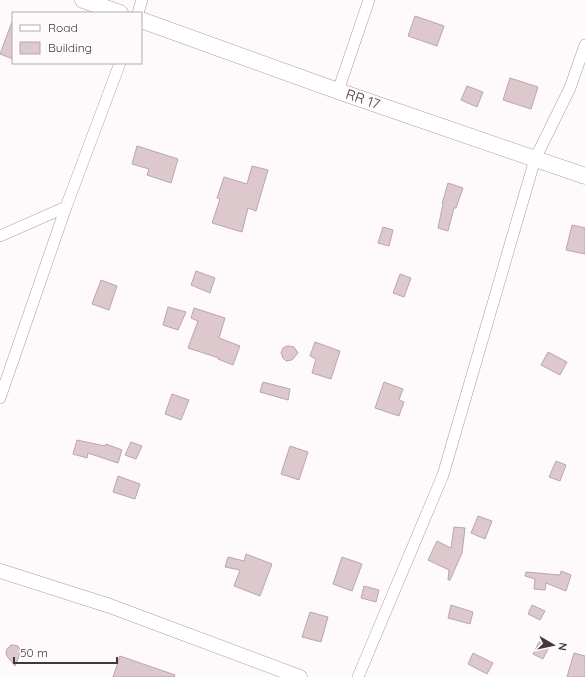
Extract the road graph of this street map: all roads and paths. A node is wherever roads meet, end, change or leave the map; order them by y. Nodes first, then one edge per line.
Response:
1 (84, 0) edge
2 (142, 0) edge
3 (369, 0) edge
4 (117, 12) edge
5 (138, 12) edge
6 (142, 20) edge
7 (585, 45) edge
8 (120, 64) edge
9 (338, 91) junction
10 (535, 159) junction
11 (585, 176) edge
12 (66, 207) junction
13 (0, 236) edge
14 (0, 398) edge
15 (0, 571) edge
16 (300, 677) edge
17 (358, 677) edge

1 - 4 main road
2 - 5 street
3 - 9 street
6 - 9 main road, RR 17 / RR 17
7 - 10 street
8 - 12 street
9 - 10 main road, RR 17 / RR 17
10 - 11 main road, RR 17 / RR 17
10 - 17 street
12 - 13 street
12 - 14 street
15 - 16 street

